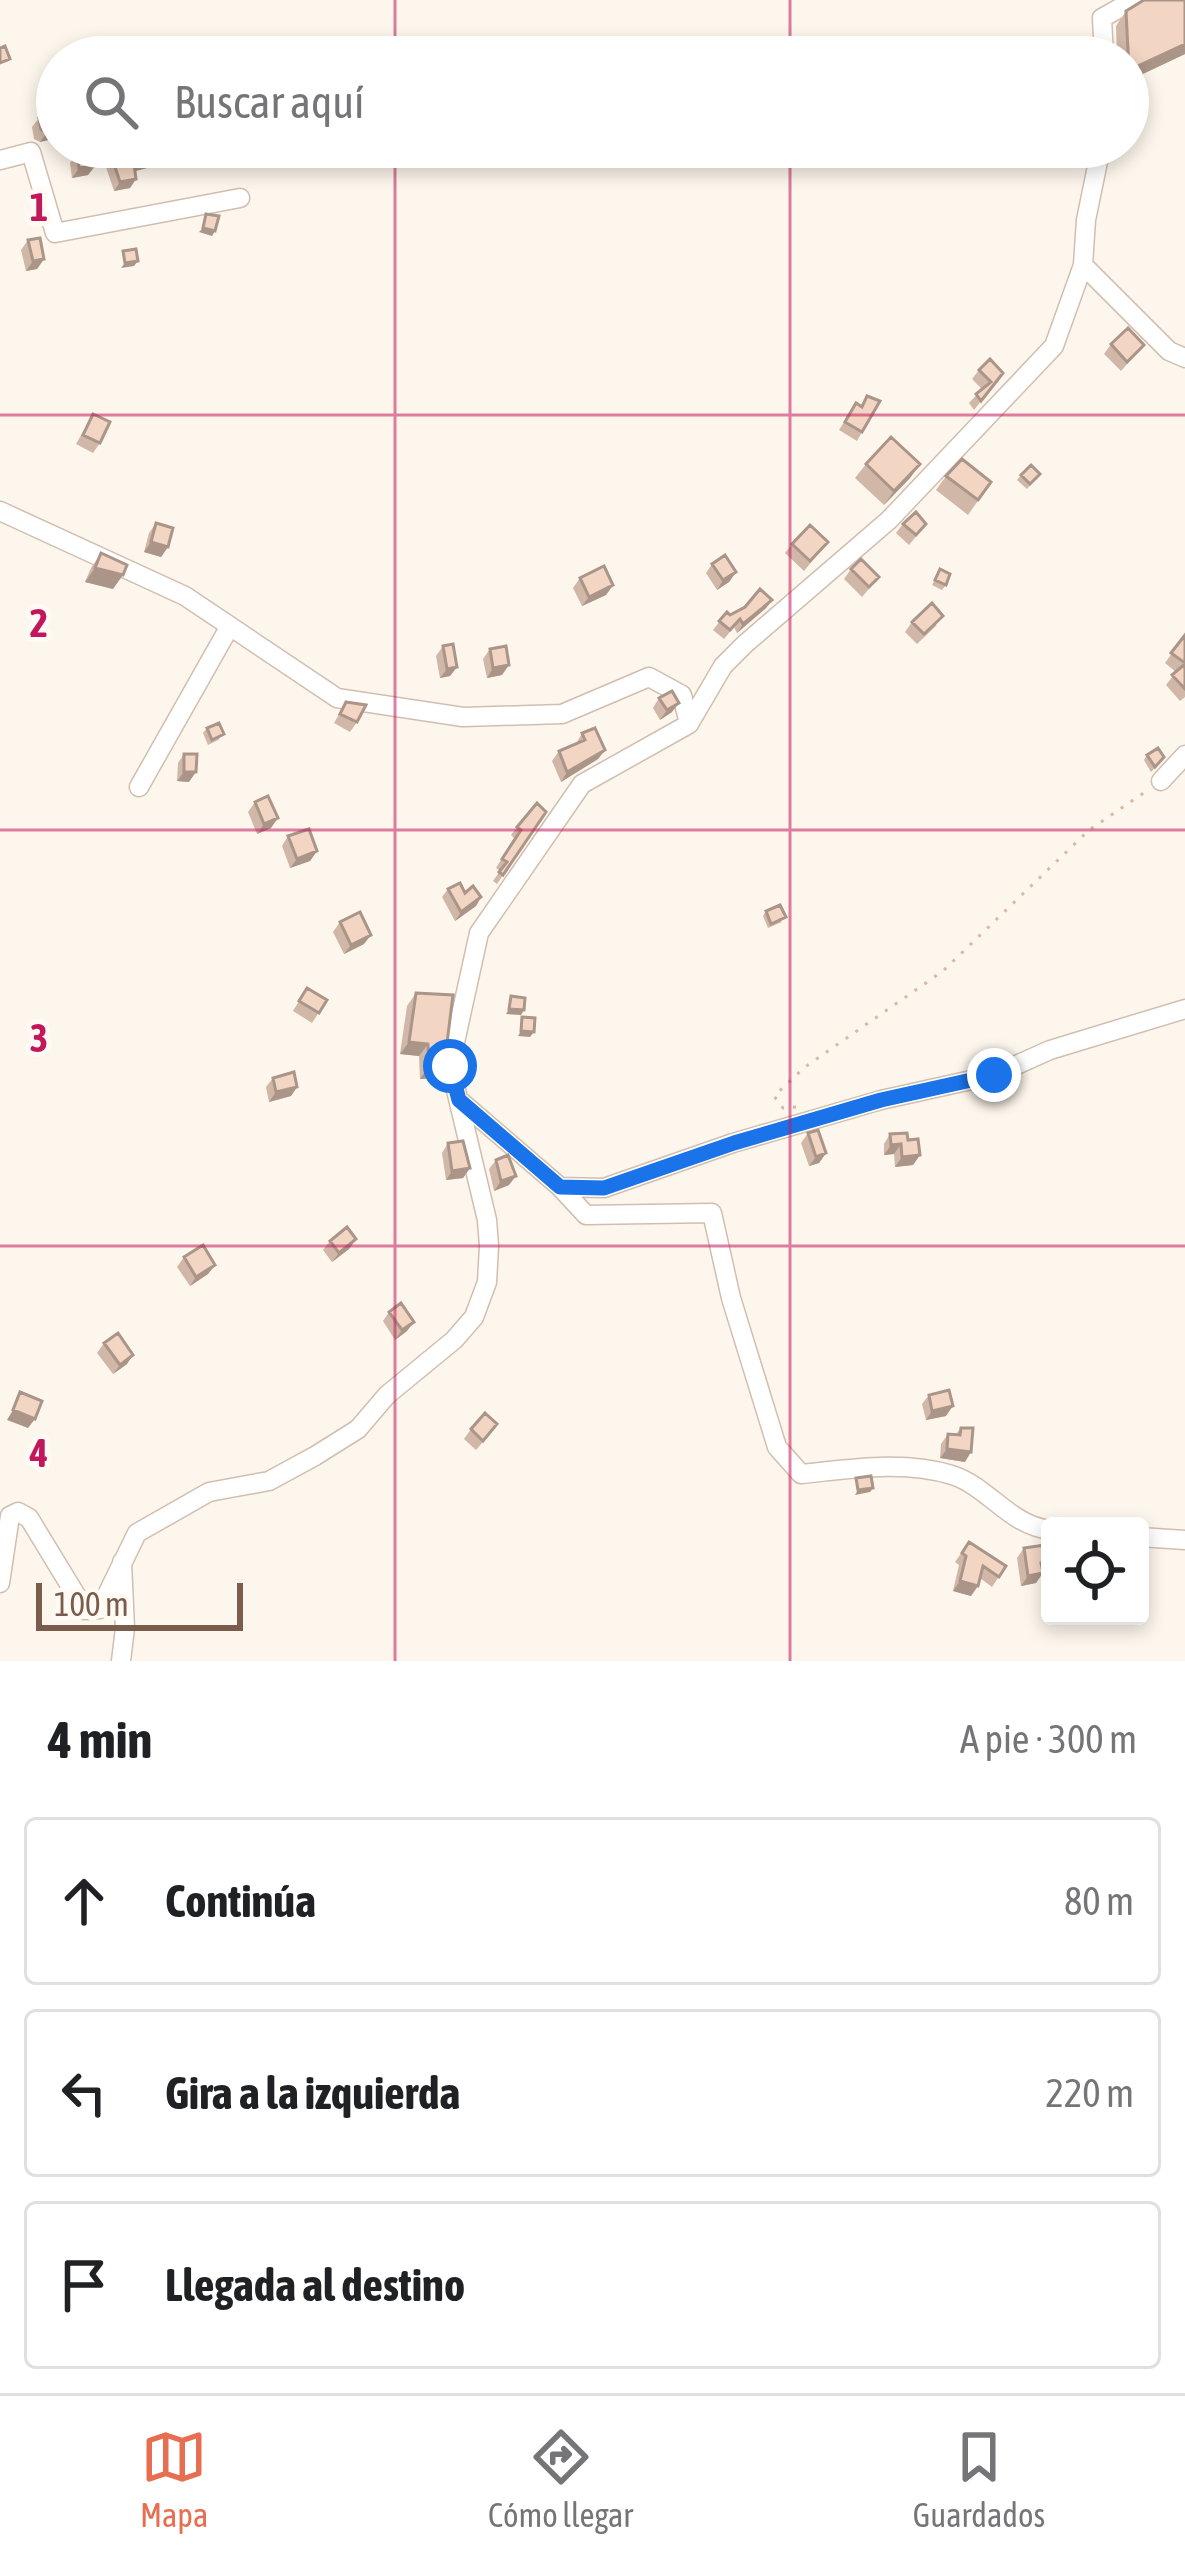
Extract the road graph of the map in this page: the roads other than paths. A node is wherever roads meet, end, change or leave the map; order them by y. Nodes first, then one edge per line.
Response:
1 (1134, 0) edge
2 (1103, 36) edge
3 (0, 160) edge
4 (1097, 168) edge
5 (240, 198) dead end
6 (1083, 265) junction
7 (1185, 358) edge
8 (0, 511) edge
9 (230, 626) junction
10 (688, 724) junction
11 (1185, 755) edge
12 (1162, 781) road end
13 (140, 787) dead end
14 (1185, 1009) edge
15 (459, 1100) junction
16 (560, 1187) junction
17 (1041, 1527) edge
18 (1149, 1538) edge
19 (1185, 1540) edge
20 (122, 1558) junction
21 (0, 1583) edge
22 (121, 1661) edge

1 - 2 street
3 - 5 street
4 - 6 street
6 - 7 street
6 - 10 street
8 - 9 street
9 - 10 street
9 - 13 street
10 - 15 street
11 - 12 street
14 - 16 street
15 - 16 street
15 - 20 street
16 - 17 street
18 - 19 street
20 - 21 street
20 - 22 street

